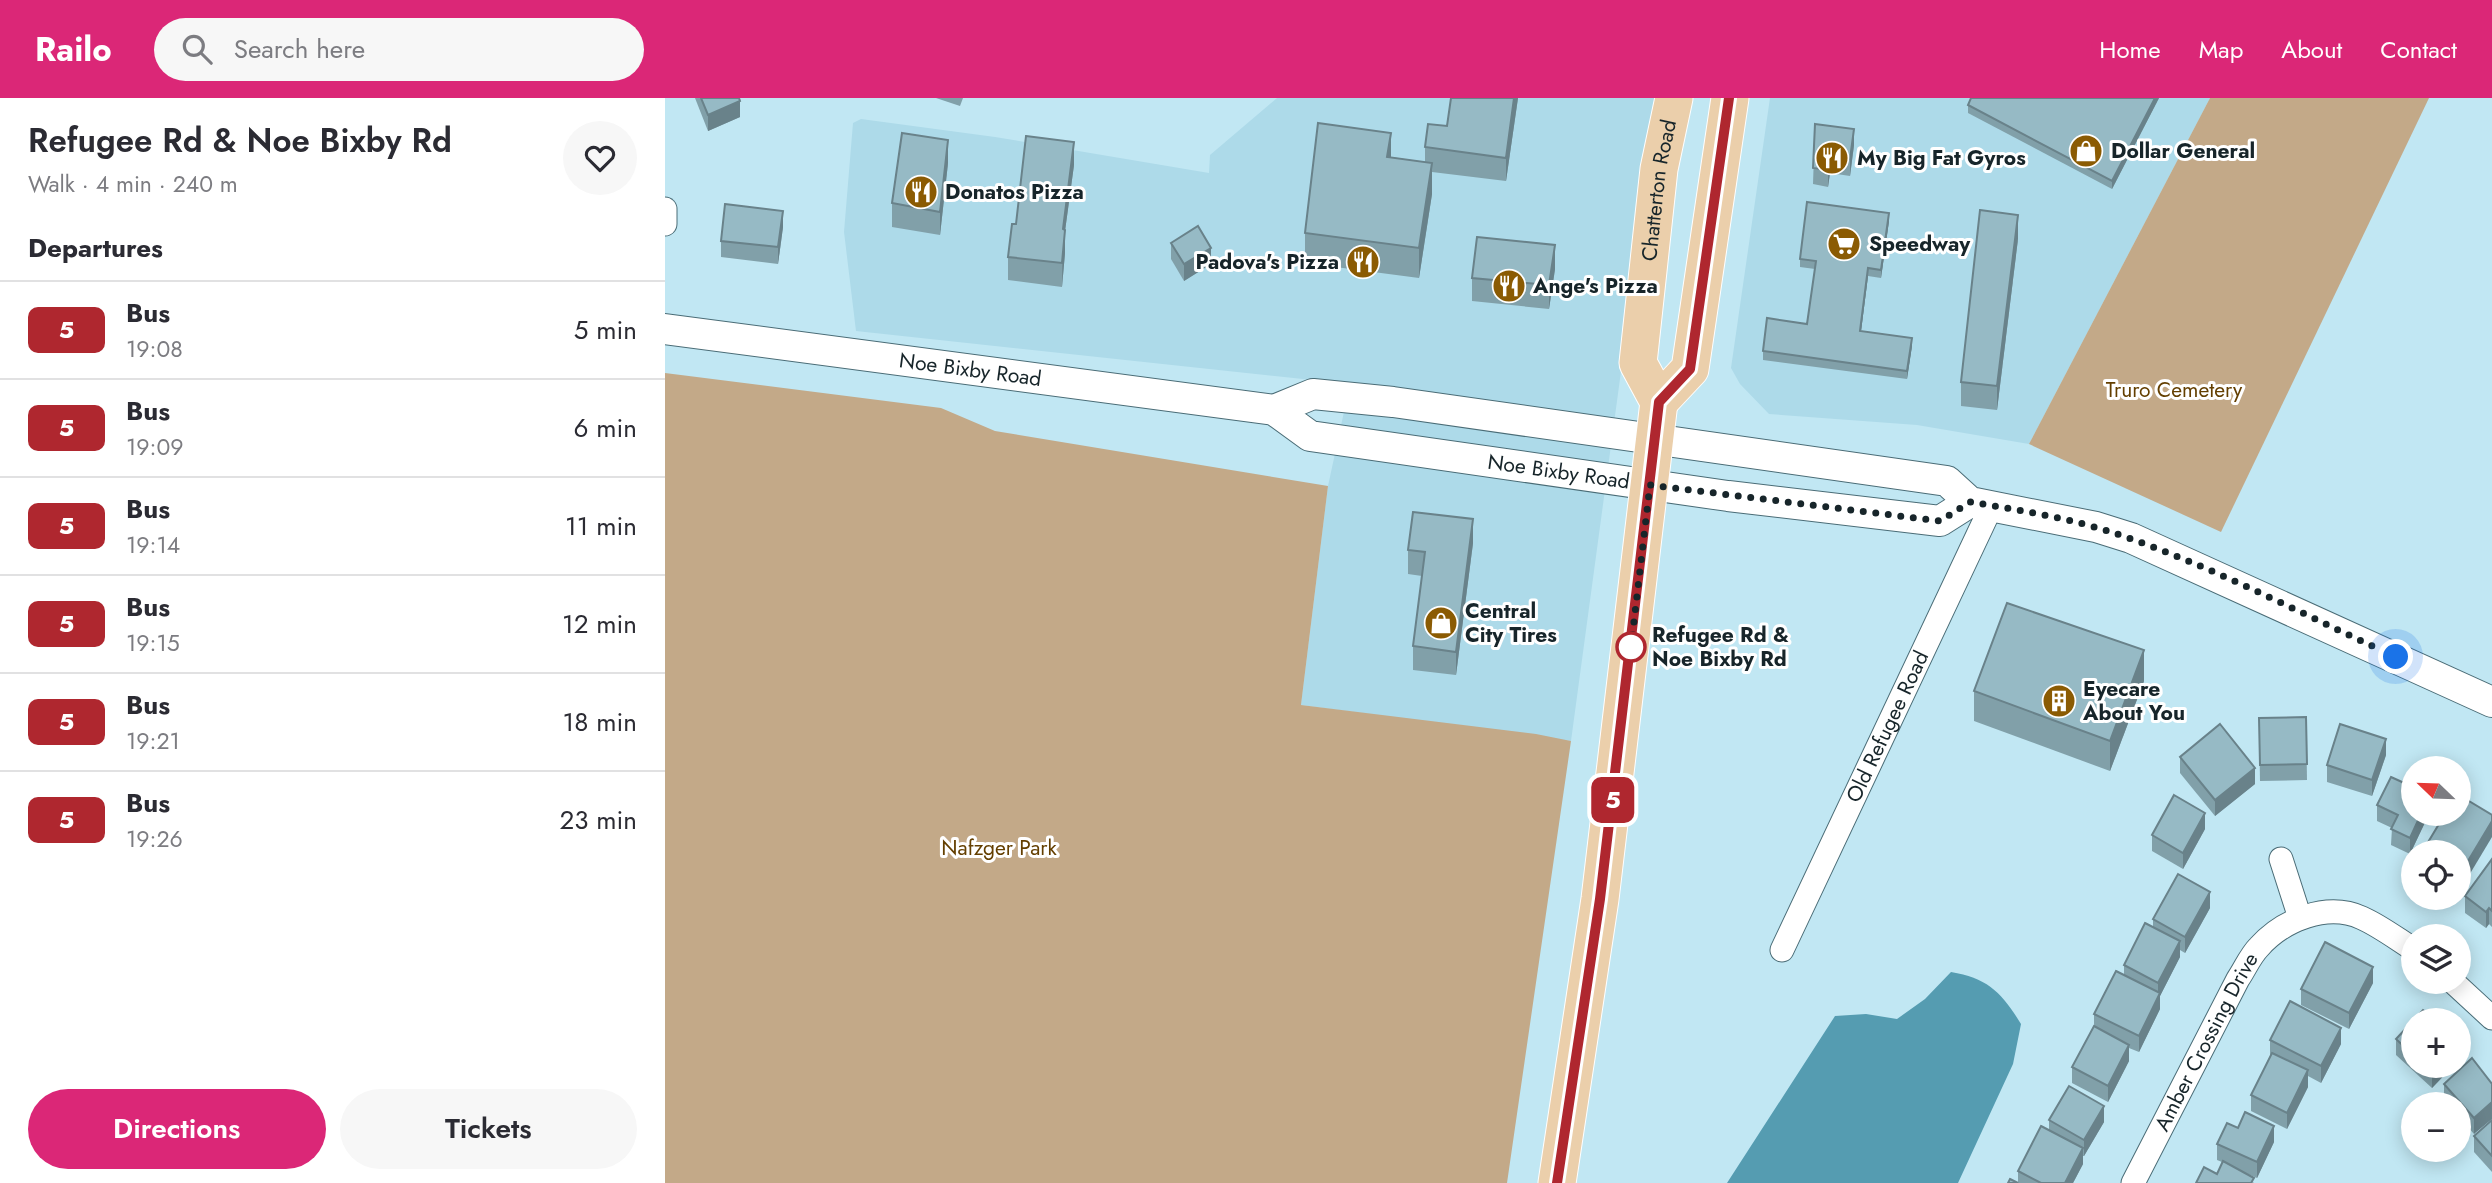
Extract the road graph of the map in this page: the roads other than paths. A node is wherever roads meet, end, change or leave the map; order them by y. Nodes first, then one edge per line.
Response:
1 (1674, 98) edge
2 (1730, 98) edge
3 (665, 209) edge
4 (665, 224) edge
5 (665, 329) edge
6 (1659, 402) junction
7 (1274, 410) junction
8 (1655, 441) junction
9 (1650, 485) junction
10 (1981, 503) junction
11 (2492, 702) edge
12 (2281, 859) dead end
13 (2300, 918) junction
14 (2401, 942) edge
15 (1782, 950) dead end
16 (2466, 994) edge
17 (2492, 1018) edge
18 (1557, 1183) edge
19 (2133, 1183) edge

1 - 6 main road, Chatterton Road
2 - 6 main road
3 - 4 street
5 - 7 street, Noe Bixby Road
6 - 8 main road
7 - 8 street, Noe Bixby Road
7 - 9 street, Noe Bixby Road
8 - 9 main road
8 - 10 street, Noe Bixby Road
9 - 10 street, Noe Bixby Road
9 - 18 main road
10 - 11 street, Noe Bixby Road
10 - 15 street, Old Refugee Road
12 - 13 street
13 - 14 street
13 - 19 street, Amber Crossing Drive
16 - 17 street

